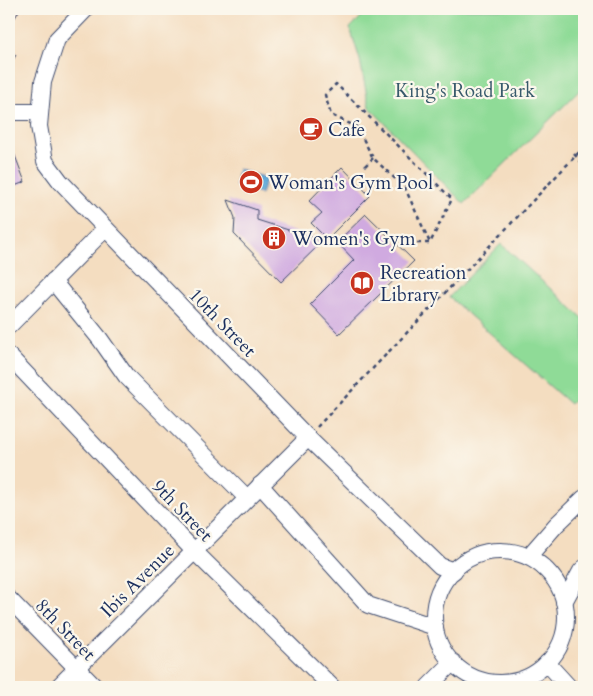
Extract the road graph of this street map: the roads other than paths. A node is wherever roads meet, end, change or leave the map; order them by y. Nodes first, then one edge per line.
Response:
1 (86, 9) edge
2 (9, 112) edge
3 (40, 112) junction
4 (105, 229) junction
5 (53, 282) junction
6 (9, 326) edge
7 (9, 356) edge
8 (308, 438) junction
9 (260, 485) junction
10 (247, 498) junction
11 (584, 498) edge
12 (194, 551) junction
13 (528, 557) junction
14 (584, 568) edge
15 (454, 571) junction
16 (9, 598) edge
17 (564, 602) junction
18 (435, 627) junction
19 (452, 662) junction
20 (547, 663) junction
21 (76, 669) junction
22 (490, 685) edge
23 (58, 687) edge
24 (95, 687) edge
25 (332, 687) edge
26 (428, 687) edge
27 (569, 687) edge

1 - 3 street, 10th Street
2 - 3 street
3 - 4 street, 10th Street
4 - 5 street
4 - 8 street, 10th Street
5 - 6 street
5 - 10 street
7 - 12 street, 9th Street
8 - 9 street, Ibis Avenue
8 - 15 street, 10th Street
9 - 10 street, Ibis Avenue
9 - 18 street
10 - 12 street, Ibis Avenue
11 - 13 street
12 - 21 street, Ibis Avenue
12 - 25 street, 9th Street
13 - 15 street
13 - 17 street
14 - 17 street
15 - 18 street
16 - 21 street, 8th Street
17 - 20 street
18 - 19 street
19 - 22 street
19 - 26 street
20 - 22 street
20 - 27 street
21 - 23 street, Ibis Avenue
21 - 24 street, 8th Street

